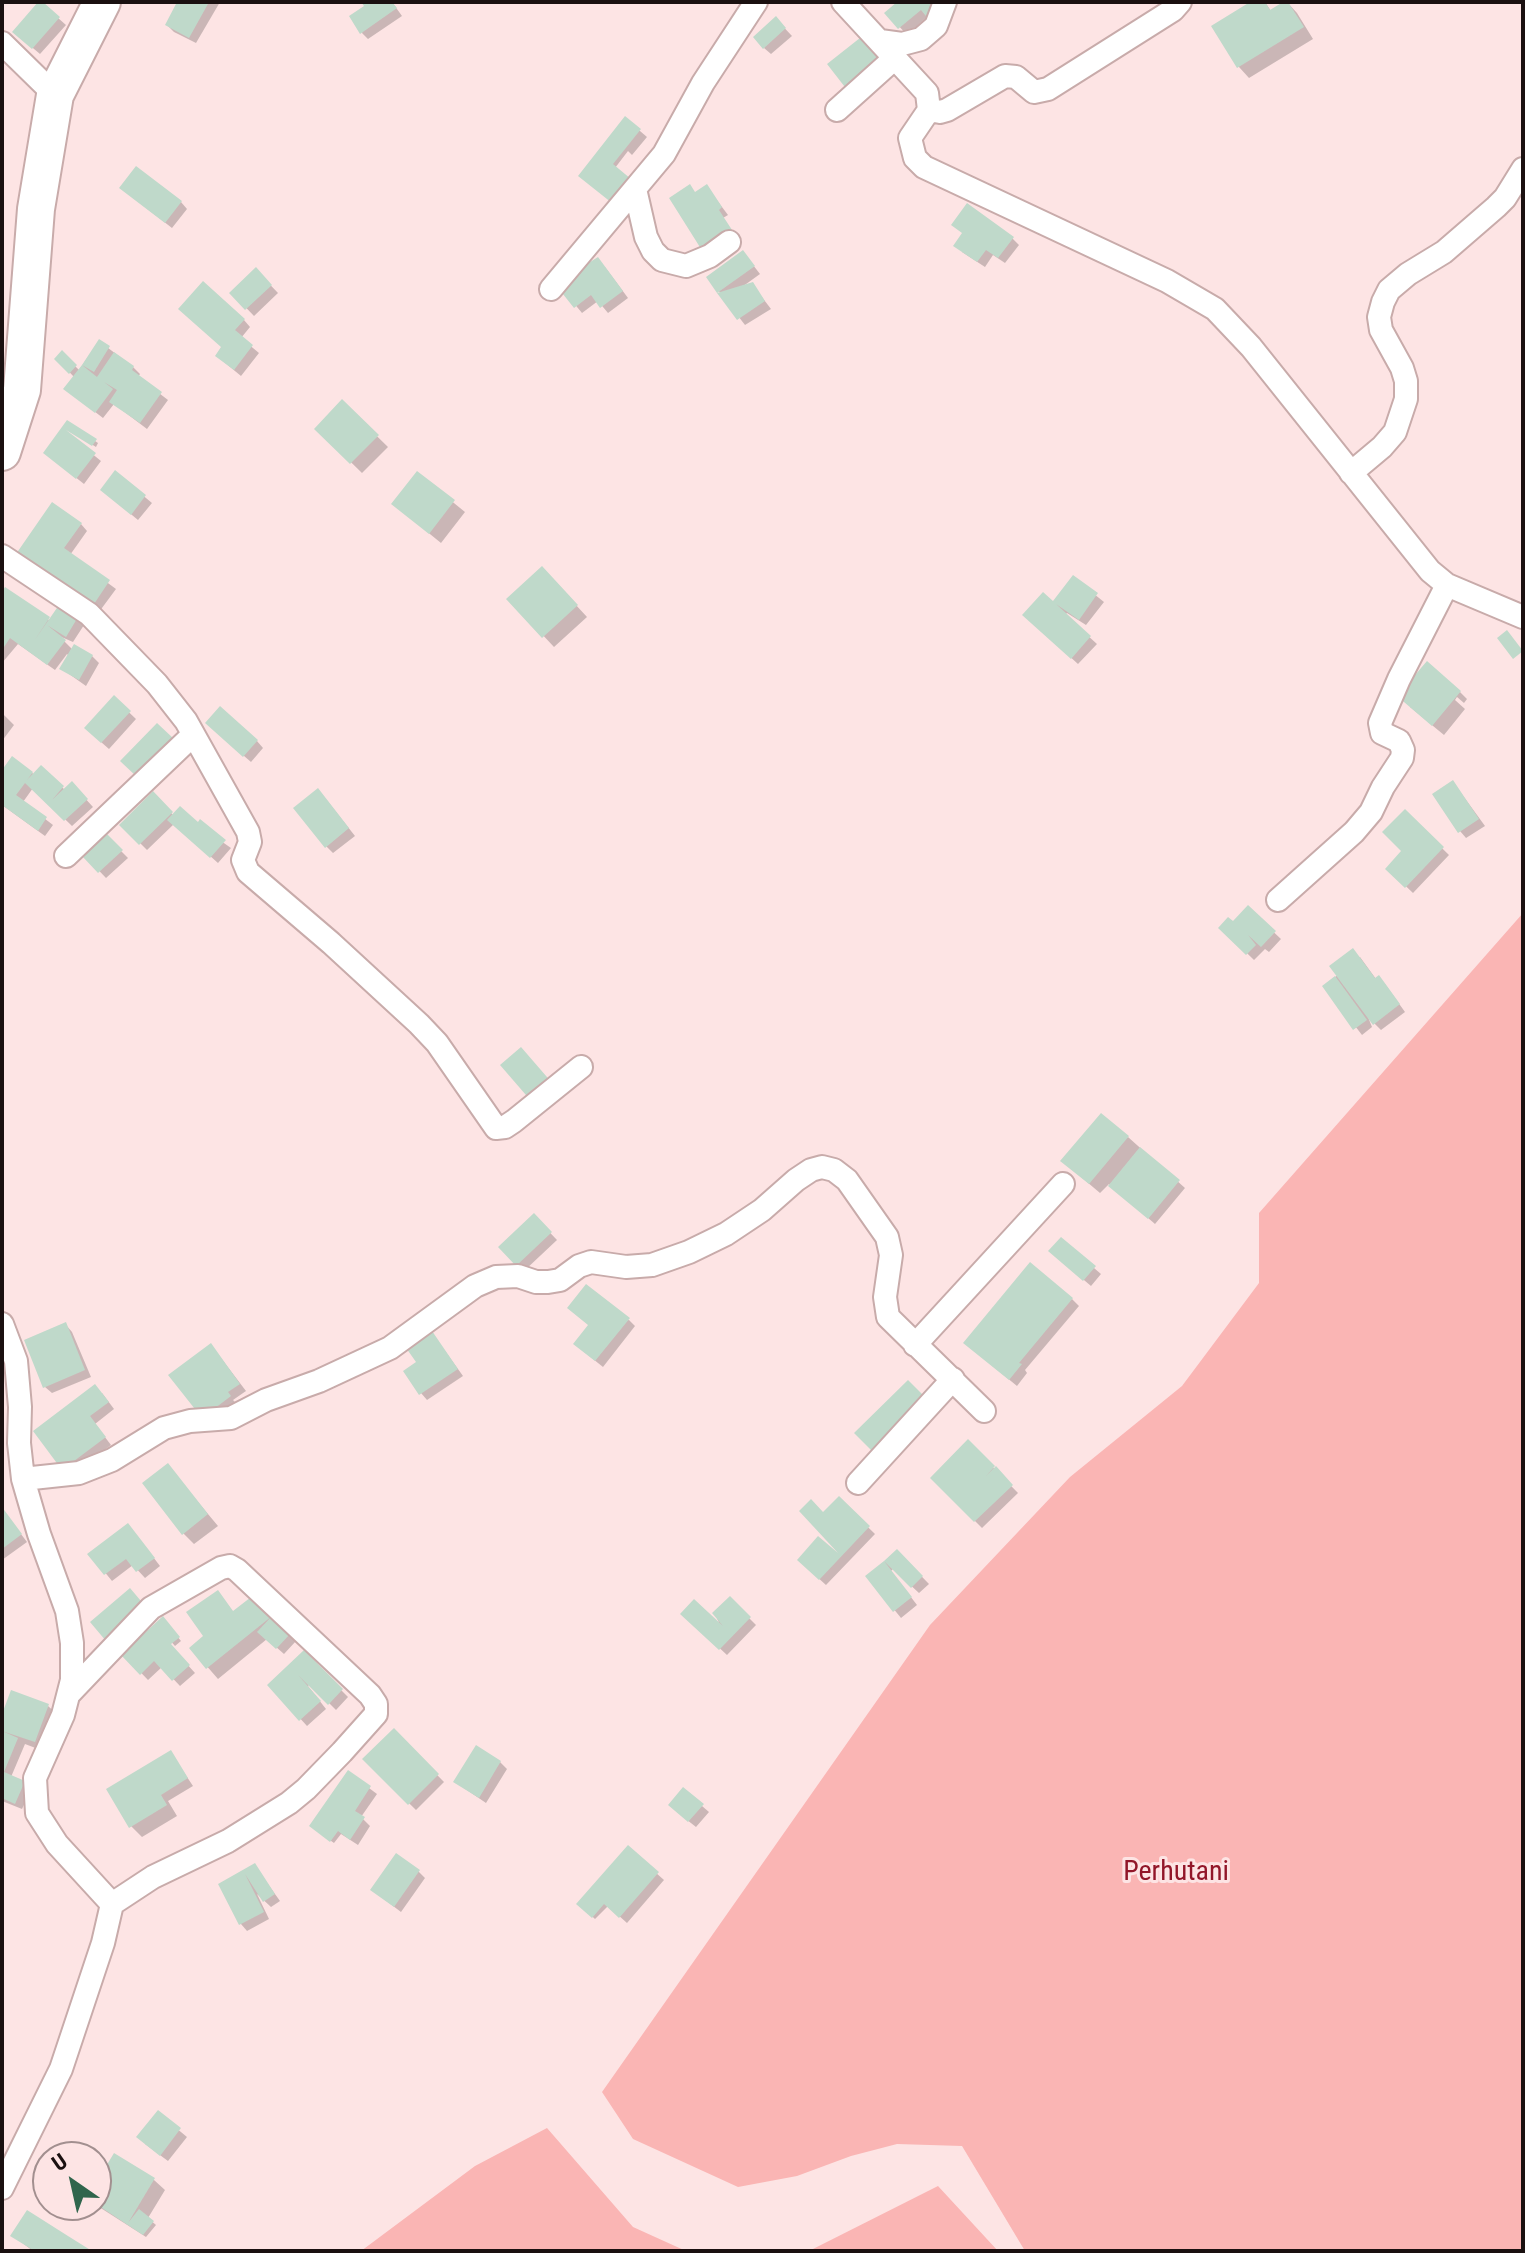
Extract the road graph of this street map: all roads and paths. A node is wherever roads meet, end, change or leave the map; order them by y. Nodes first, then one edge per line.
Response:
1 (102, 2) edge
2 (756, 2) edge
3 (843, 2) edge
4 (945, 2) edge
5 (1180, 2) edge
6 (880, 41) junction
7 (2, 43) edge
8 (896, 57) junction
9 (55, 95) junction
10 (837, 110) dead end
11 (929, 110) junction
12 (1523, 169) edge
13 (635, 189) junction
14 (729, 242) dead end
15 (551, 289) dead end
16 (2, 452) edge
17 (1351, 473) junction
18 (2, 556) edge
19 (1447, 585) junction
20 (1523, 617) edge
21 (193, 735) junction
22 (66, 856) dead end
23 (1278, 900) dead end
24 (581, 1067) dead end
25 (1063, 1184) dead end
26 (2, 1324) edge
27 (915, 1345) junction
28 (953, 1379) junction
29 (984, 1411) dead end
30 (23, 1479) junction
31 (858, 1483) dead end
32 (69, 1694) junction
33 (112, 1904) junction
34 (2, 2188) edge

1 - 9 highway
2 - 13 street
3 - 6 street
4 - 6 street
5 - 11 street
6 - 8 street
7 - 9 street
8 - 10 street
8 - 11 street
9 - 16 highway
11 - 17 street
12 - 17 street
13 - 14 street
13 - 15 street
17 - 19 street
18 - 21 street
19 - 20 street
19 - 23 street
21 - 22 street
21 - 24 street
25 - 27 street
26 - 30 street
27 - 28 street
27 - 30 street
28 - 29 street
28 - 31 street
30 - 32 street
32 - 33 street
32 - 33 street
33 - 34 street

